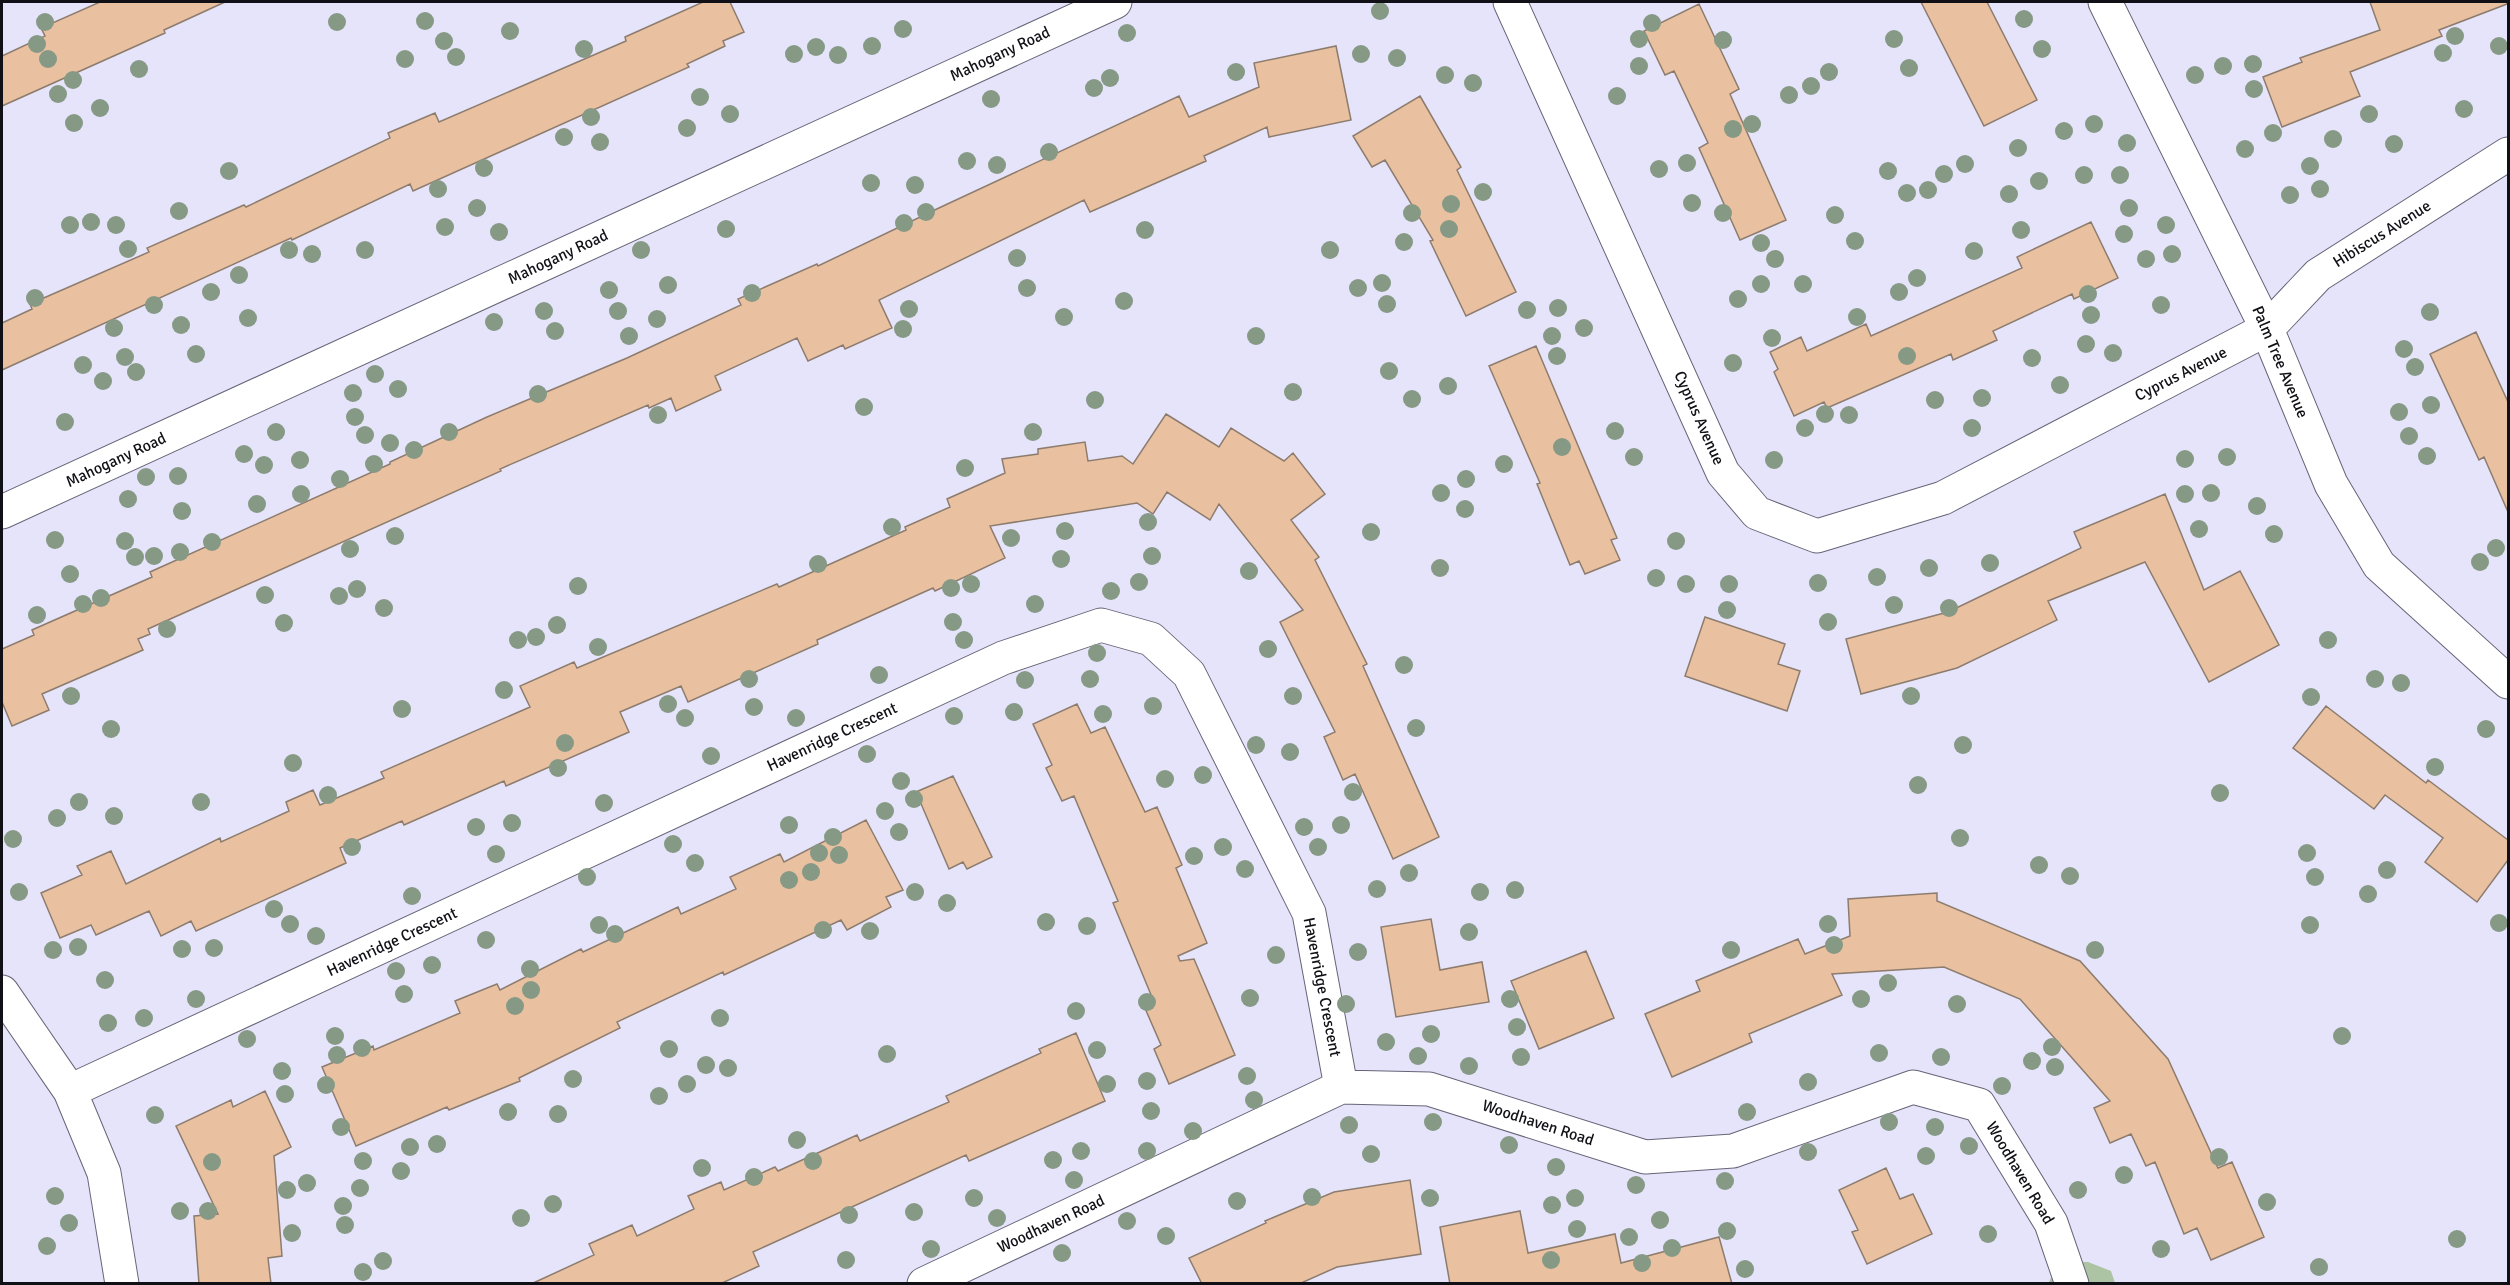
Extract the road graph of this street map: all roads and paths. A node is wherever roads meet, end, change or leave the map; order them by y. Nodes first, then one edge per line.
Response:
1 (1115, 2) edge
2 (1510, 2) edge
3 (2105, 2) edge
4 (2508, 154) edge
5 (2267, 329) junction
6 (2, 512) edge
7 (2508, 682) edge
8 (2, 992) edge
9 (1341, 1087) junction
10 (70, 1091) junction
11 (122, 1284) edge
12 (924, 1284) edge
13 (2072, 1284) edge

1 - 6 street, Mahogany Road
2 - 5 street, Cyprus Avenue
3 - 5 street, Palm Tree Avenue
4 - 5 street, Hibiscus Avenue
5 - 7 street, Palm Tree Avenue
8 - 10 street
9 - 10 street, Havenridge Crescent
9 - 12 street, Woodhaven Road
9 - 13 street, Woodhaven Road
10 - 11 street

